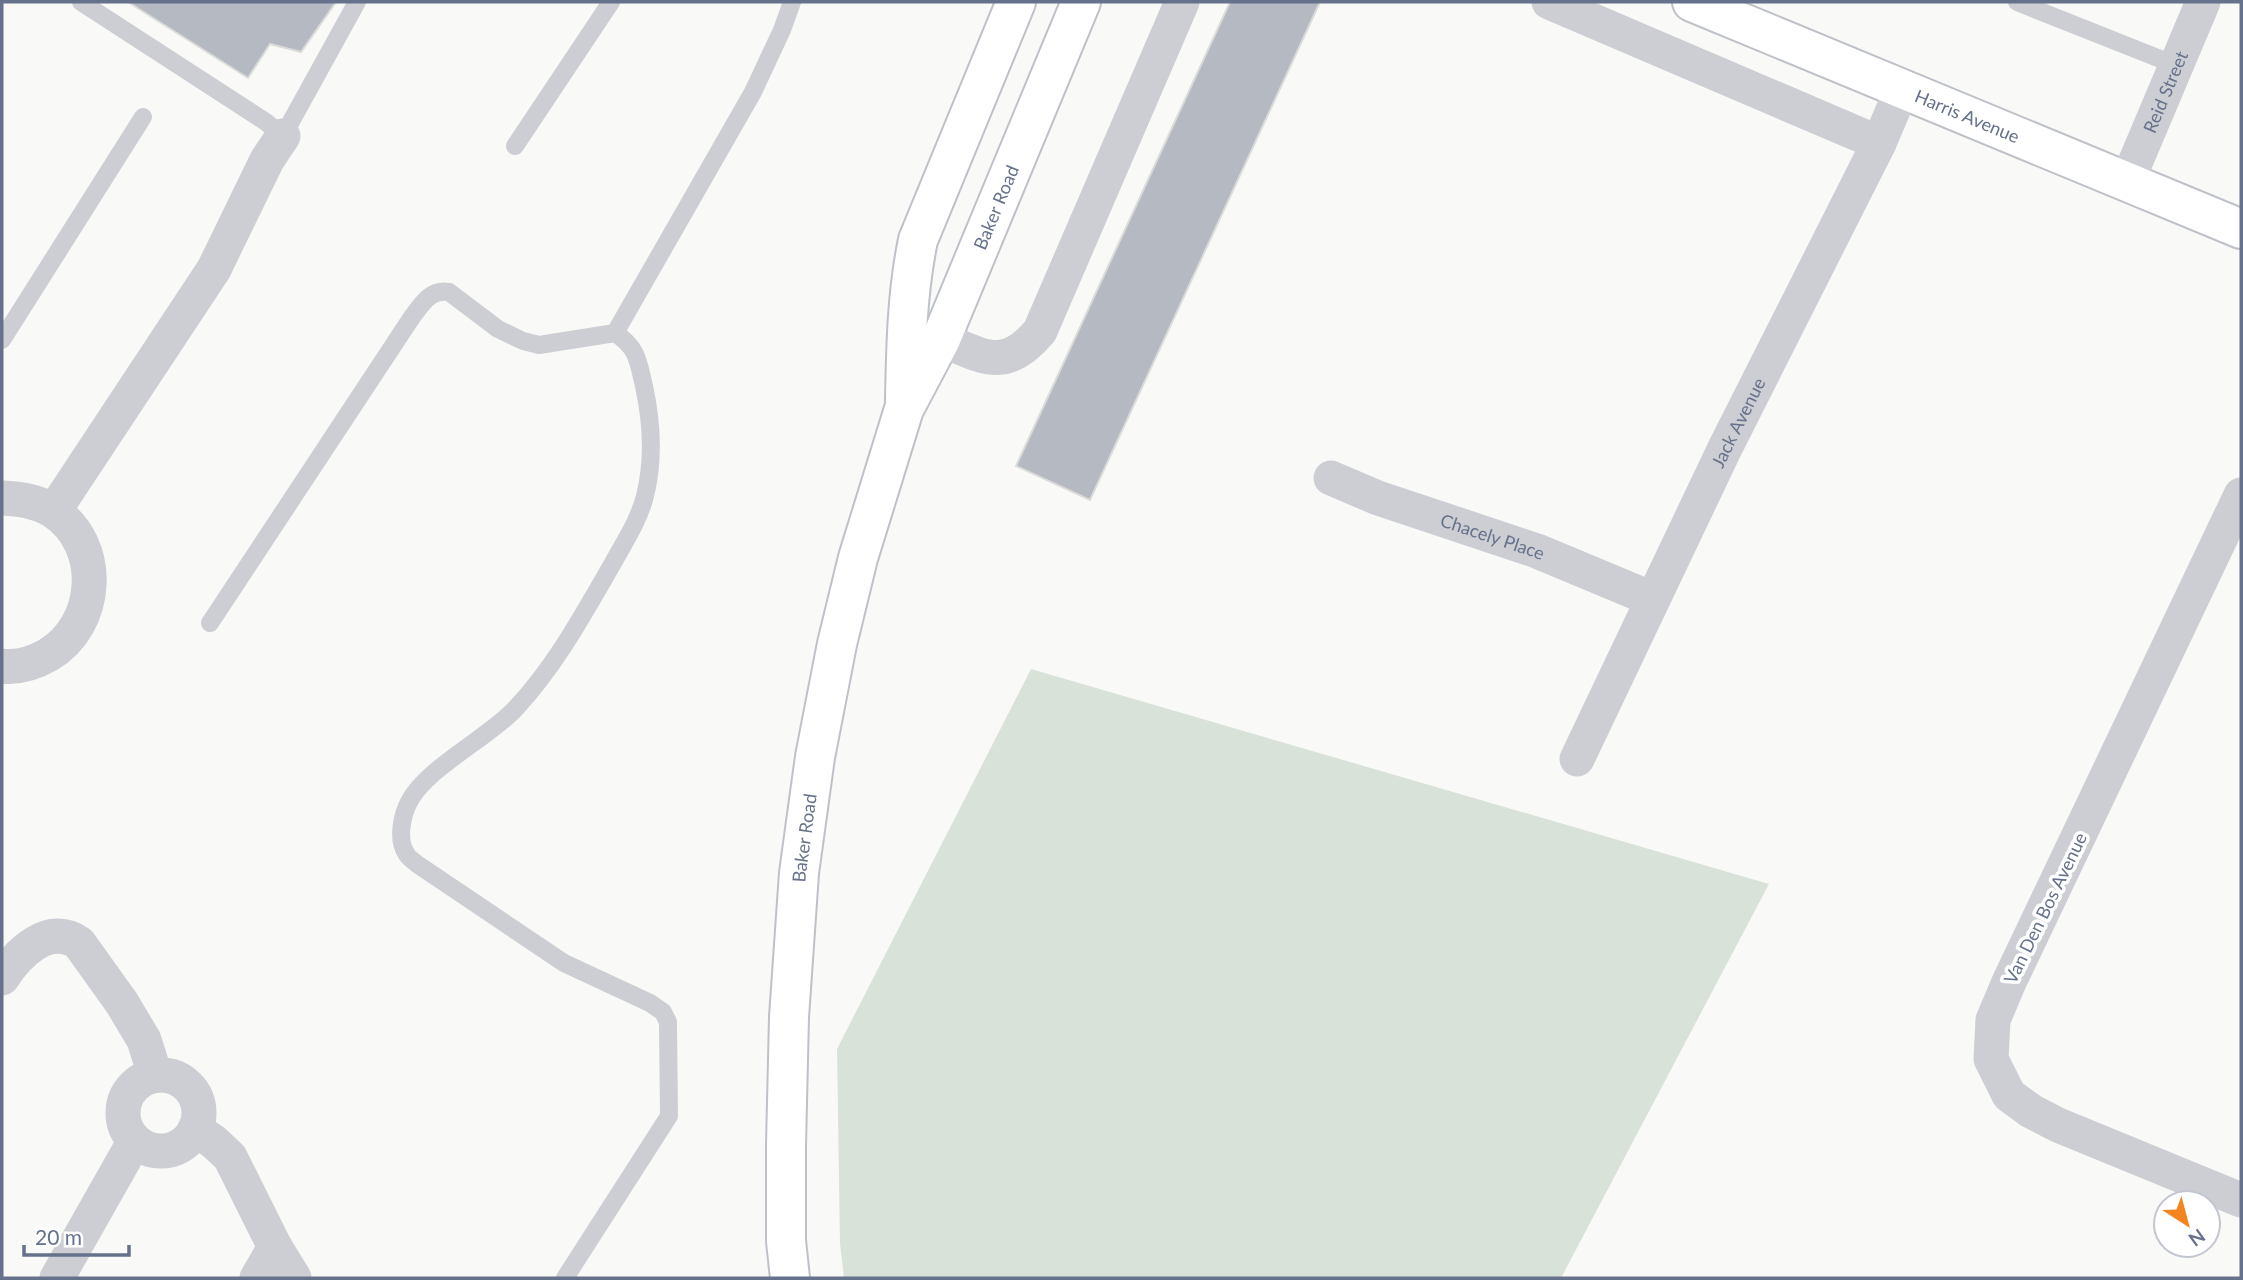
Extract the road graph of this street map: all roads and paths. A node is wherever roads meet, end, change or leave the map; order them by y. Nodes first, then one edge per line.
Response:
1 (81, 2) edge
2 (357, 2) edge
3 (611, 2) edge
4 (792, 2) edge
5 (1016, 2) edge
6 (1081, 2) edge
7 (1182, 2) edge
8 (1549, 2) edge
9 (1692, 2) edge
10 (2017, 2) edge
11 (2203, 2) edge
12 (2178, 66) junction
13 (1902, 89) junction
14 (143, 117) dead end
15 (283, 136) junction
16 (1879, 143) junction
17 (515, 146) dead end
18 (2127, 182) junction
19 (2241, 229) edge
20 (615, 333) junction
21 (941, 339) junction
22 (2, 340) edge
23 (904, 409) junction
24 (1331, 478) dead end
25 (2241, 495) edge
26 (2, 498) edge
27 (54, 512) junction
28 (1652, 598) junction
29 (211, 623) dead end
30 (2, 666) edge
31 (1577, 759) dead end
32 (2, 978) edge
33 (155, 1075) junction
34 (195, 1129) junction
35 (134, 1142) junction
36 (2241, 1200) edge
37 (275, 1247) junction
38 (57, 1278) edge
39 (257, 1278) edge
40 (294, 1278) edge
41 (565, 1278) edge
42 (790, 1278) edge

1 - 15 lane
2 - 15 lane
3 - 17 lane
4 - 20 lane
5 - 23 main road, Baker Road
6 - 21 main road, Baker Road
7 - 21 street
8 - 16 street
9 - 13 main road, Harris Avenue
10 - 12 lane
11 - 12 street, Reid Street
12 - 18 street, Reid Street
13 - 16 street, Jack Avenue
13 - 18 main road, Harris Avenue
14 - 22 lane
15 - 27 street
16 - 28 street, Jack Avenue
18 - 19 main road, Harris Avenue
20 - 29 lane
20 - 41 lane
21 - 23 main road, Baker Road
23 - 42 main road, Baker Road
24 - 28 street, Chacely Place
25 - 36 street, Van Den Bos Avenue
26 - 27 street
27 - 30 street
28 - 31 street, Jack Avenue
32 - 33 street
33 - 34 street
33 - 35 street
34 - 35 street
34 - 37 street
35 - 38 street
37 - 39 street
37 - 40 street

